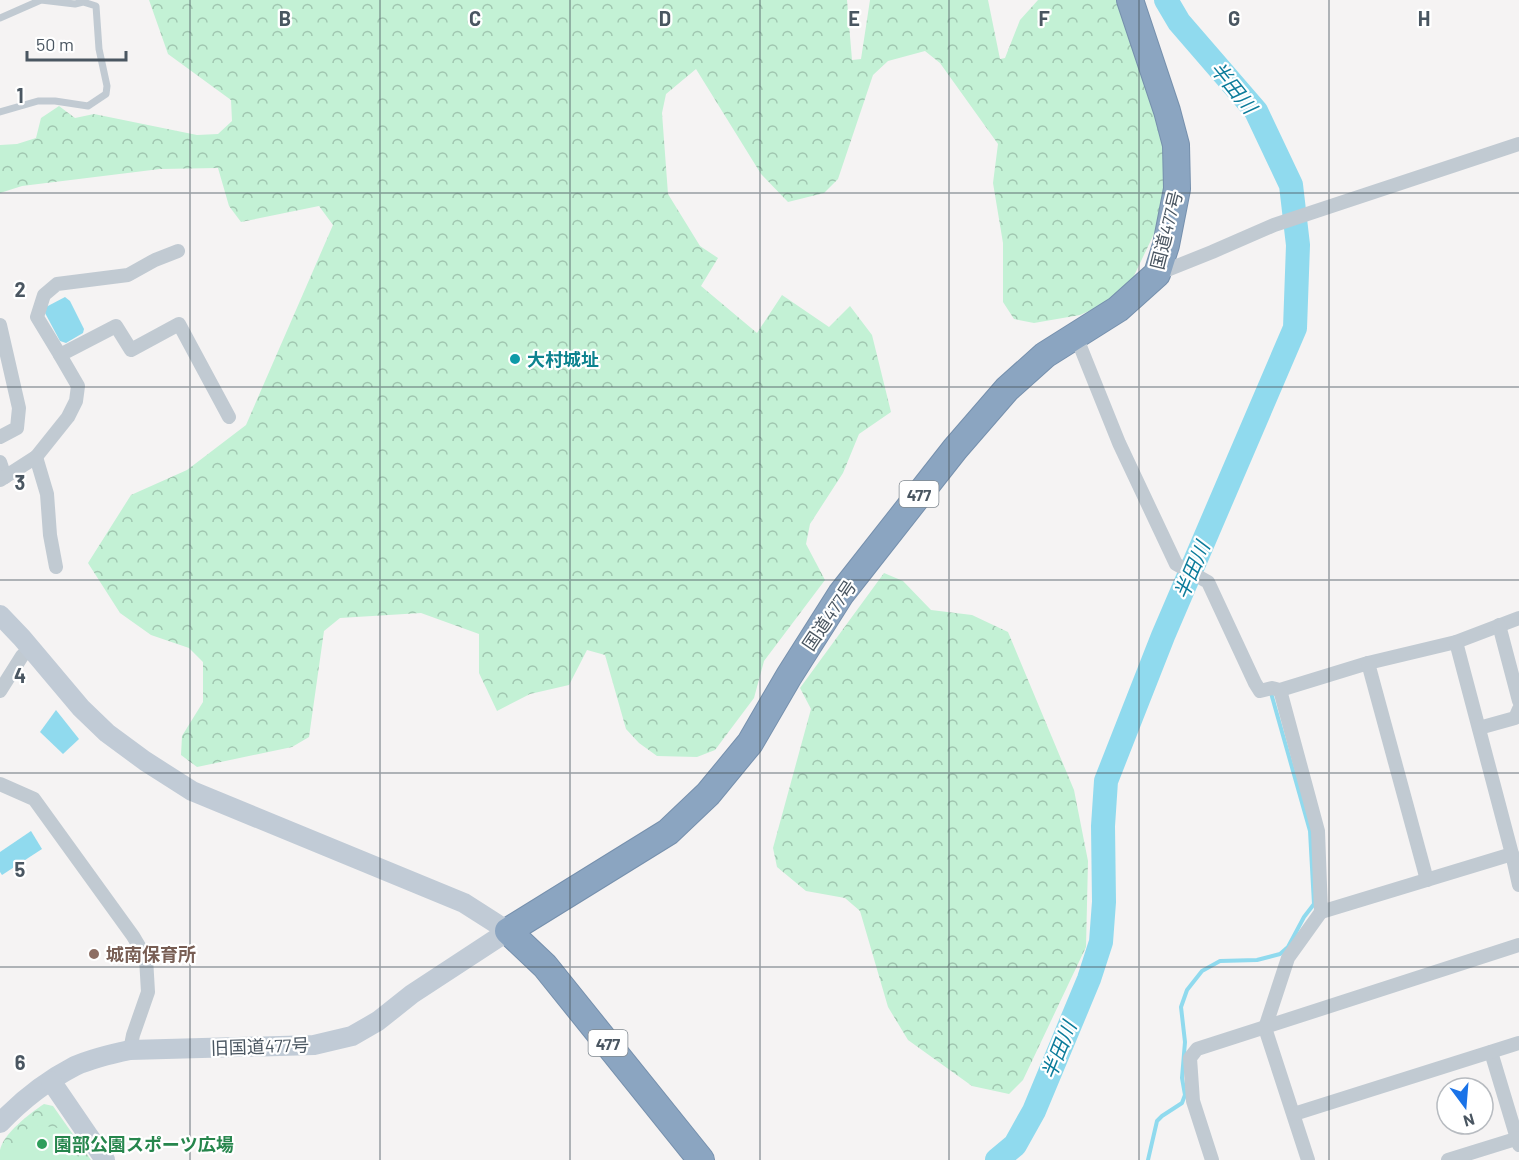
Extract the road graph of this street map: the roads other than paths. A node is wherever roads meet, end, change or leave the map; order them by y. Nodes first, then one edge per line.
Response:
1 (1130, 0) edge
2 (0, 18) edge
3 (0, 112) edge
4 (1519, 144) edge
5 (178, 250) dead end
6 (1157, 274) junction
7 (0, 324) edge
8 (1076, 336) junction
9 (60, 355) junction
10 (229, 417) dead end
11 (0, 437) edge
12 (36, 457) junction
13 (0, 462) edge
14 (3, 478) edge
15 (56, 567) dead end
16 (0, 615) edge
17 (1519, 618) edge
18 (1499, 625) junction
19 (1456, 642) junction
20 (31, 648) junction
21 (1368, 663) junction
22 (1280, 690) junction
23 (0, 691) edge
24 (1519, 701) edge
25 (1519, 709) edge
26 (1479, 728) junction
27 (0, 784) edge
28 (1512, 854) junction
29 (1427, 880) junction
30 (1519, 885) edge
31 (1321, 912) junction
32 (508, 931) junction
33 (1519, 945) edge
34 (1265, 1028) junction
35 (1519, 1043) edge
36 (130, 1050) junction
37 (1491, 1052) junction
38 (51, 1081) junction
39 (1294, 1114) junction
40 (0, 1123) edge
41 (1518, 1140) edge
42 (105, 1160) edge
43 (701, 1160) edge
44 (1212, 1160) edge
45 (1308, 1160) edge
46 (1448, 1160) edge

1 - 6 highway, 国道477号
2 - 3 lane
4 - 6 street
5 - 9 street
6 - 8 highway, 国道477号 / 477
7 - 11 street
8 - 22 street
8 - 32 highway, 国道477号 / 477
9 - 10 street
9 - 12 street
12 - 14 street
12 - 15 street
13 - 14 street
16 - 20 street
17 - 18 street
18 - 19 street
18 - 24 street
19 - 21 street
19 - 26 street
20 - 23 street
20 - 32 street
21 - 22 street
21 - 29 street
22 - 31 street
25 - 26 street
26 - 28 street
27 - 36 street
28 - 29 street
28 - 30 street
29 - 31 street
31 - 34 street
32 - 36 street, 旧国道477号
32 - 43 highway, 477
33 - 34 street
34 - 39 street
34 - 44 street
35 - 37 street
36 - 38 street, 旧国道477号
37 - 39 street
37 - 41 street
38 - 40 street, 旧国道477号
38 - 42 street
39 - 45 street
41 - 46 street

